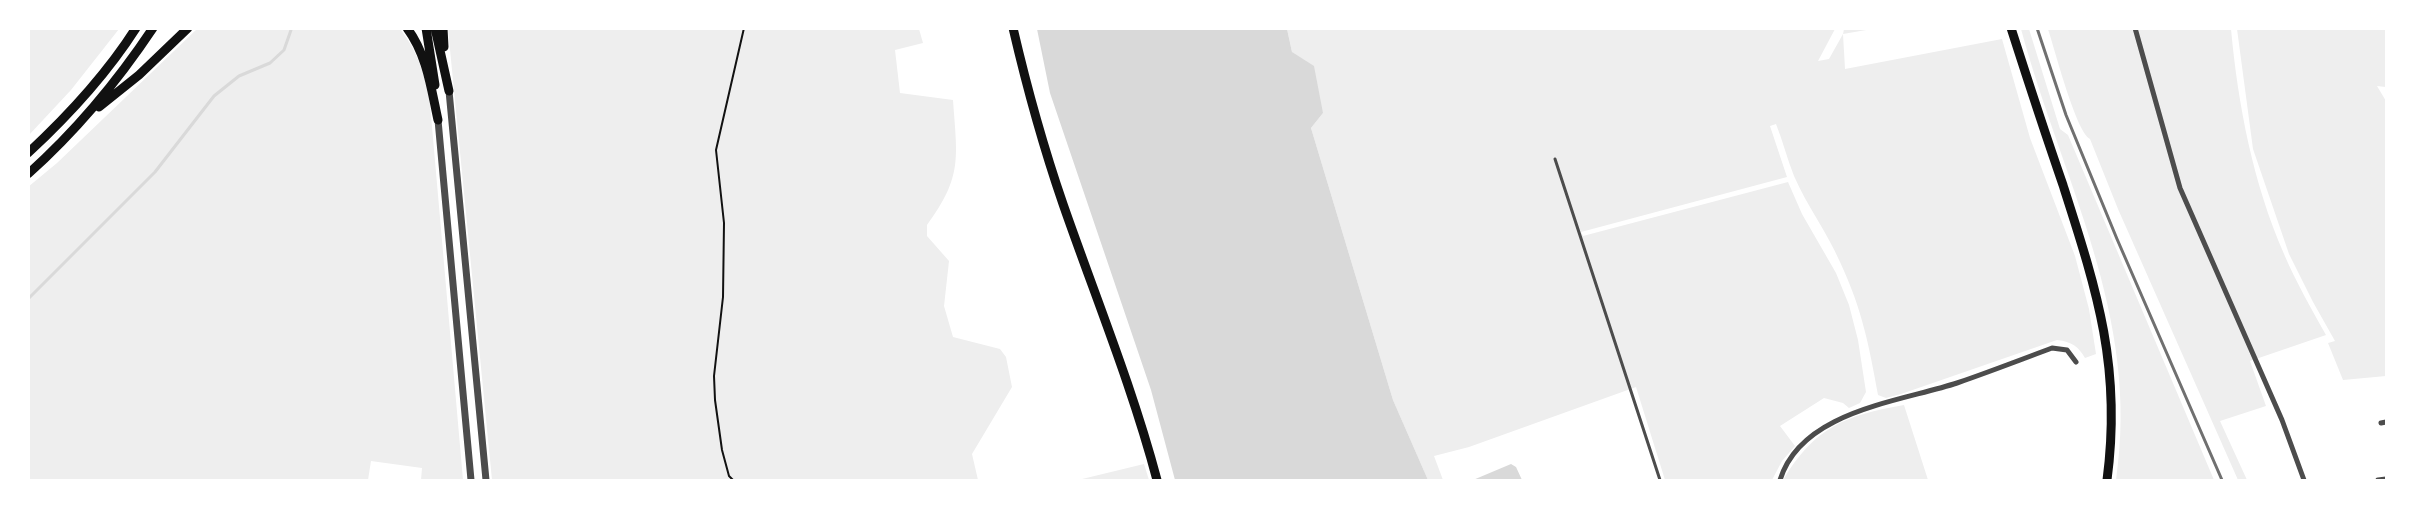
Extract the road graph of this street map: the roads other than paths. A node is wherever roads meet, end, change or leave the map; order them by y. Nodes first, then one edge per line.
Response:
1 (136, 28) edge
2 (153, 28) edge
3 (188, 28) edge
4 (407, 28) edge
5 (426, 28) edge
6 (435, 28) edge
7 (443, 28) edge
8 (1013, 28) edge
9 (2011, 28) edge
10 (2135, 28) edge
11 (449, 91) junction
12 (438, 120) junction
13 (80, 122) junction
14 (28, 153) edge
15 (1555, 159) dead end
16 (28, 174) edge
17 (2076, 362) dead end
18 (2386, 479) edge
19 (471, 480) edge
20 (486, 480) edge
21 (1157, 480) edge
22 (1660, 480) edge
23 (1780, 480) edge
24 (2107, 480) edge
25 (2304, 480) edge
26 (2378, 480) edge

1 - 14 main road
2 - 13 main road
3 - 13 main road
4 - 12 main road
5 - 12 main road
6 - 11 main road
7 - 11 main road
8 - 21 main road
9 - 24 main road
10 - 25 street
11 - 20 street
12 - 19 street
13 - 16 main road
15 - 22 lane
17 - 23 street
18 - 26 street

